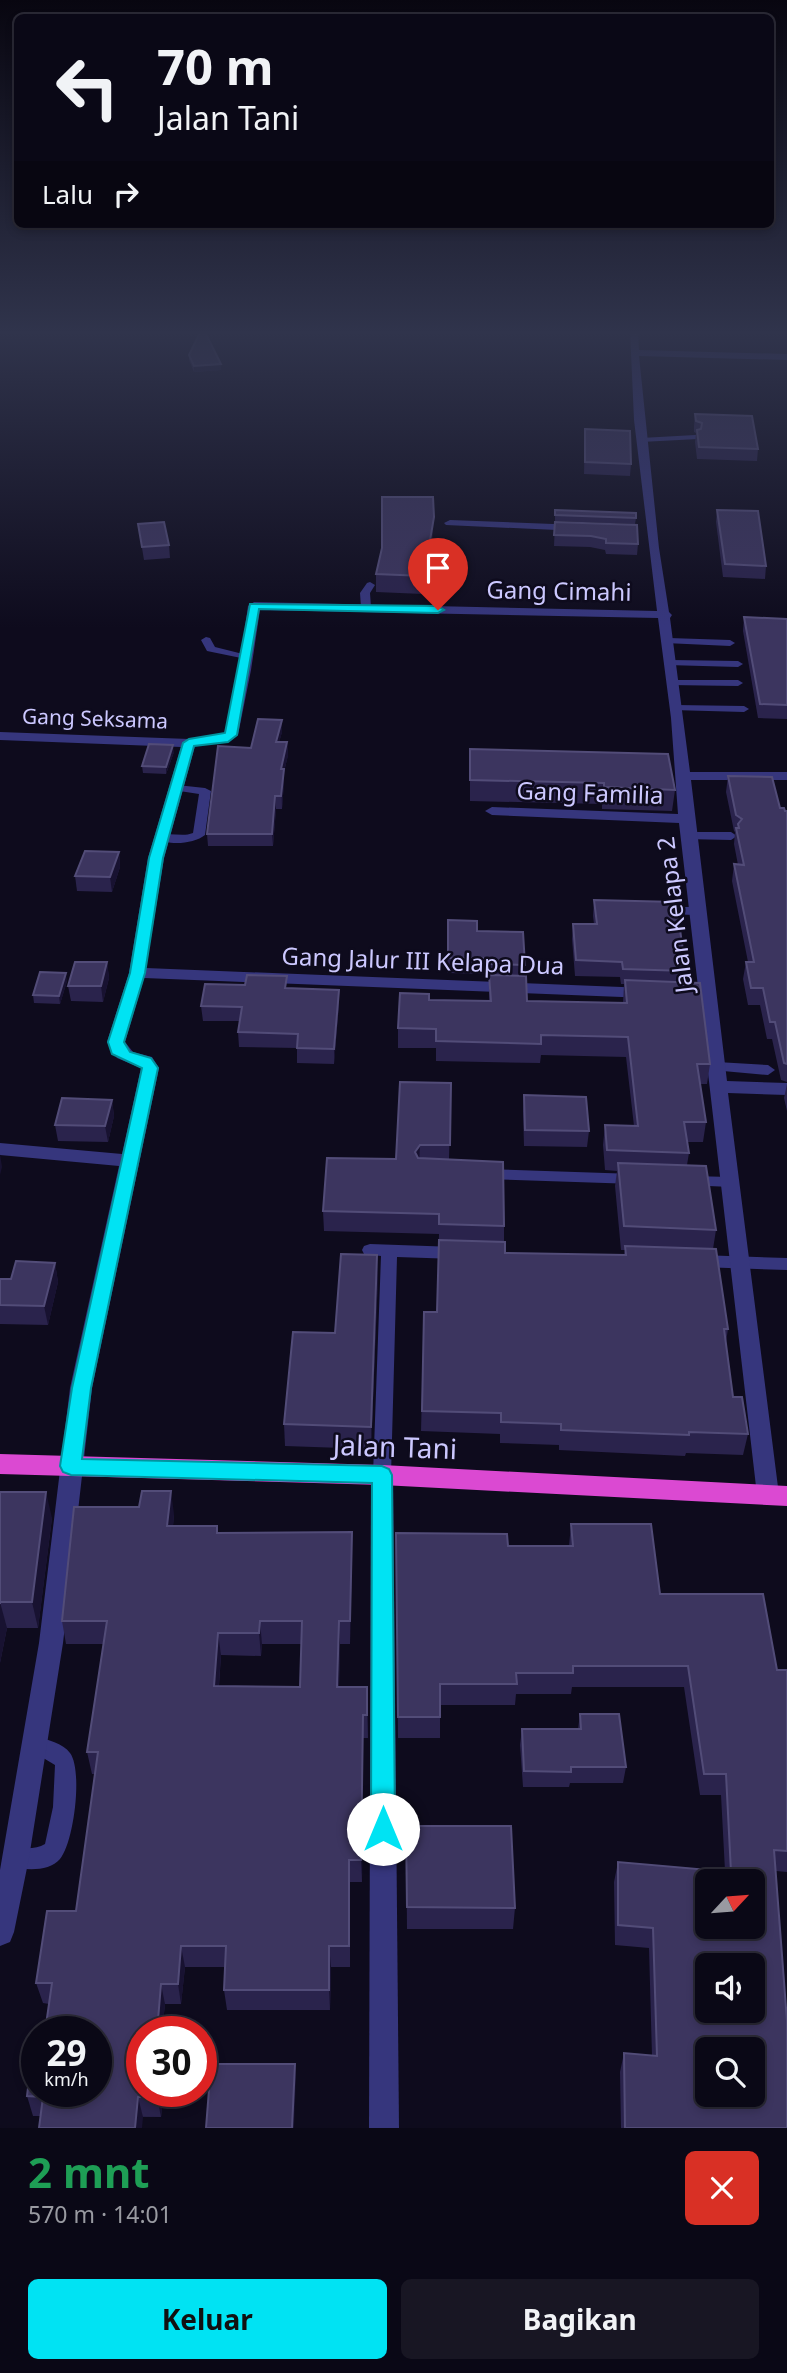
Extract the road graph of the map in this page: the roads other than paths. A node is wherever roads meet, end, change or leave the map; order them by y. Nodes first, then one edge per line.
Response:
1 (640, 429) edge
2 (695, 437) edge
3 (641, 439) junction
4 (450, 523) dead end
5 (598, 529) edge
6 (370, 585) dead end
7 (366, 607) junction
8 (666, 615) junction
9 (206, 640) dead end
10 (668, 641) junction
11 (730, 643) dead end
12 (246, 656) junction
13 (671, 663) junction
14 (738, 664) dead end
15 (673, 683) junction
16 (738, 683) dead end
17 (676, 708) junction
18 (744, 709) dead end
19 (0, 736) edge
20 (189, 743) junction
21 (684, 776) junction
22 (787, 776) edge
23 (177, 788) junction
24 (492, 811) dead end
25 (685, 818) junction
26 (688, 835) junction
27 (731, 836) dead end
28 (162, 838) junction
29 (648, 911) edge
30 (698, 911) junction
31 (137, 973) junction
32 (665, 993) edge
33 (717, 1067) junction
34 (768, 1070) dead end
35 (720, 1087) junction
36 (787, 1089) edge
37 (0, 1149) edge
38 (129, 1161) junction
39 (465, 1173) edge
40 (652, 1179) edge
41 (678, 1180) edge
42 (731, 1182) junction
43 (370, 1250) dead end
44 (389, 1251) junction
45 (470, 1254) edge
46 (687, 1261) edge
47 (741, 1263) junction
48 (787, 1264) edge
49 (0, 1464) edge
50 (71, 1466) junction
51 (382, 1475) junction
52 (778, 1495) edge
53 (36, 1746) junction
54 (16, 1858) junction
55 (0, 1932) edge
56 (384, 2128) edge

1 - 3 street, Jalan Kelapa 2
2 - 3 lane
3 - 8 street, Jalan Kelapa 2
4 - 5 street
6 - 7 lane
7 - 8 street, Gang Cimahi
7 - 12 street, Gang Cimahi
8 - 10 street, Jalan Kelapa 2
9 - 12 lane
10 - 11 lane
10 - 13 street, Jalan Kelapa 2
12 - 20 street, Gang Cimahi
13 - 14 lane
13 - 15 street, Jalan Kelapa 2
15 - 16 lane
15 - 17 street, Jalan Kelapa 2
17 - 18 lane
17 - 21 street, Jalan Kelapa 2
19 - 20 street, Gang Seksama
20 - 23 street
21 - 22 street
21 - 25 street, Jalan Kelapa 2
23 - 28 street
23 - 28 lane
24 - 25 street, Gang Familia
25 - 26 street, Jalan Kelapa 2
26 - 27 lane
26 - 30 street, Jalan Kelapa 2
28 - 31 street
29 - 30 lane
30 - 33 street, Jalan Kelapa 2
31 - 32 street, Gang Jalur III Kelapa Dua
31 - 38 street
33 - 34 lane
33 - 35 street, Jalan Kelapa 2
35 - 36 street
35 - 42 street, Jalan Kelapa 2
37 - 38 street
38 - 50 street
39 - 40 lane
41 - 42 lane
42 - 47 street, Jalan Kelapa 2
43 - 44 lane
44 - 45 lane
44 - 51 lane
46 - 47 lane
47 - 48 lane
47 - 52 street, Jalan Kelapa 2
49 - 50 highway, Jalan Tani
50 - 51 highway, Jalan Tani
50 - 53 street
51 - 52 highway, Jalan Tani
51 - 56 street
53 - 54 street
53 - 54 lane
54 - 55 street

